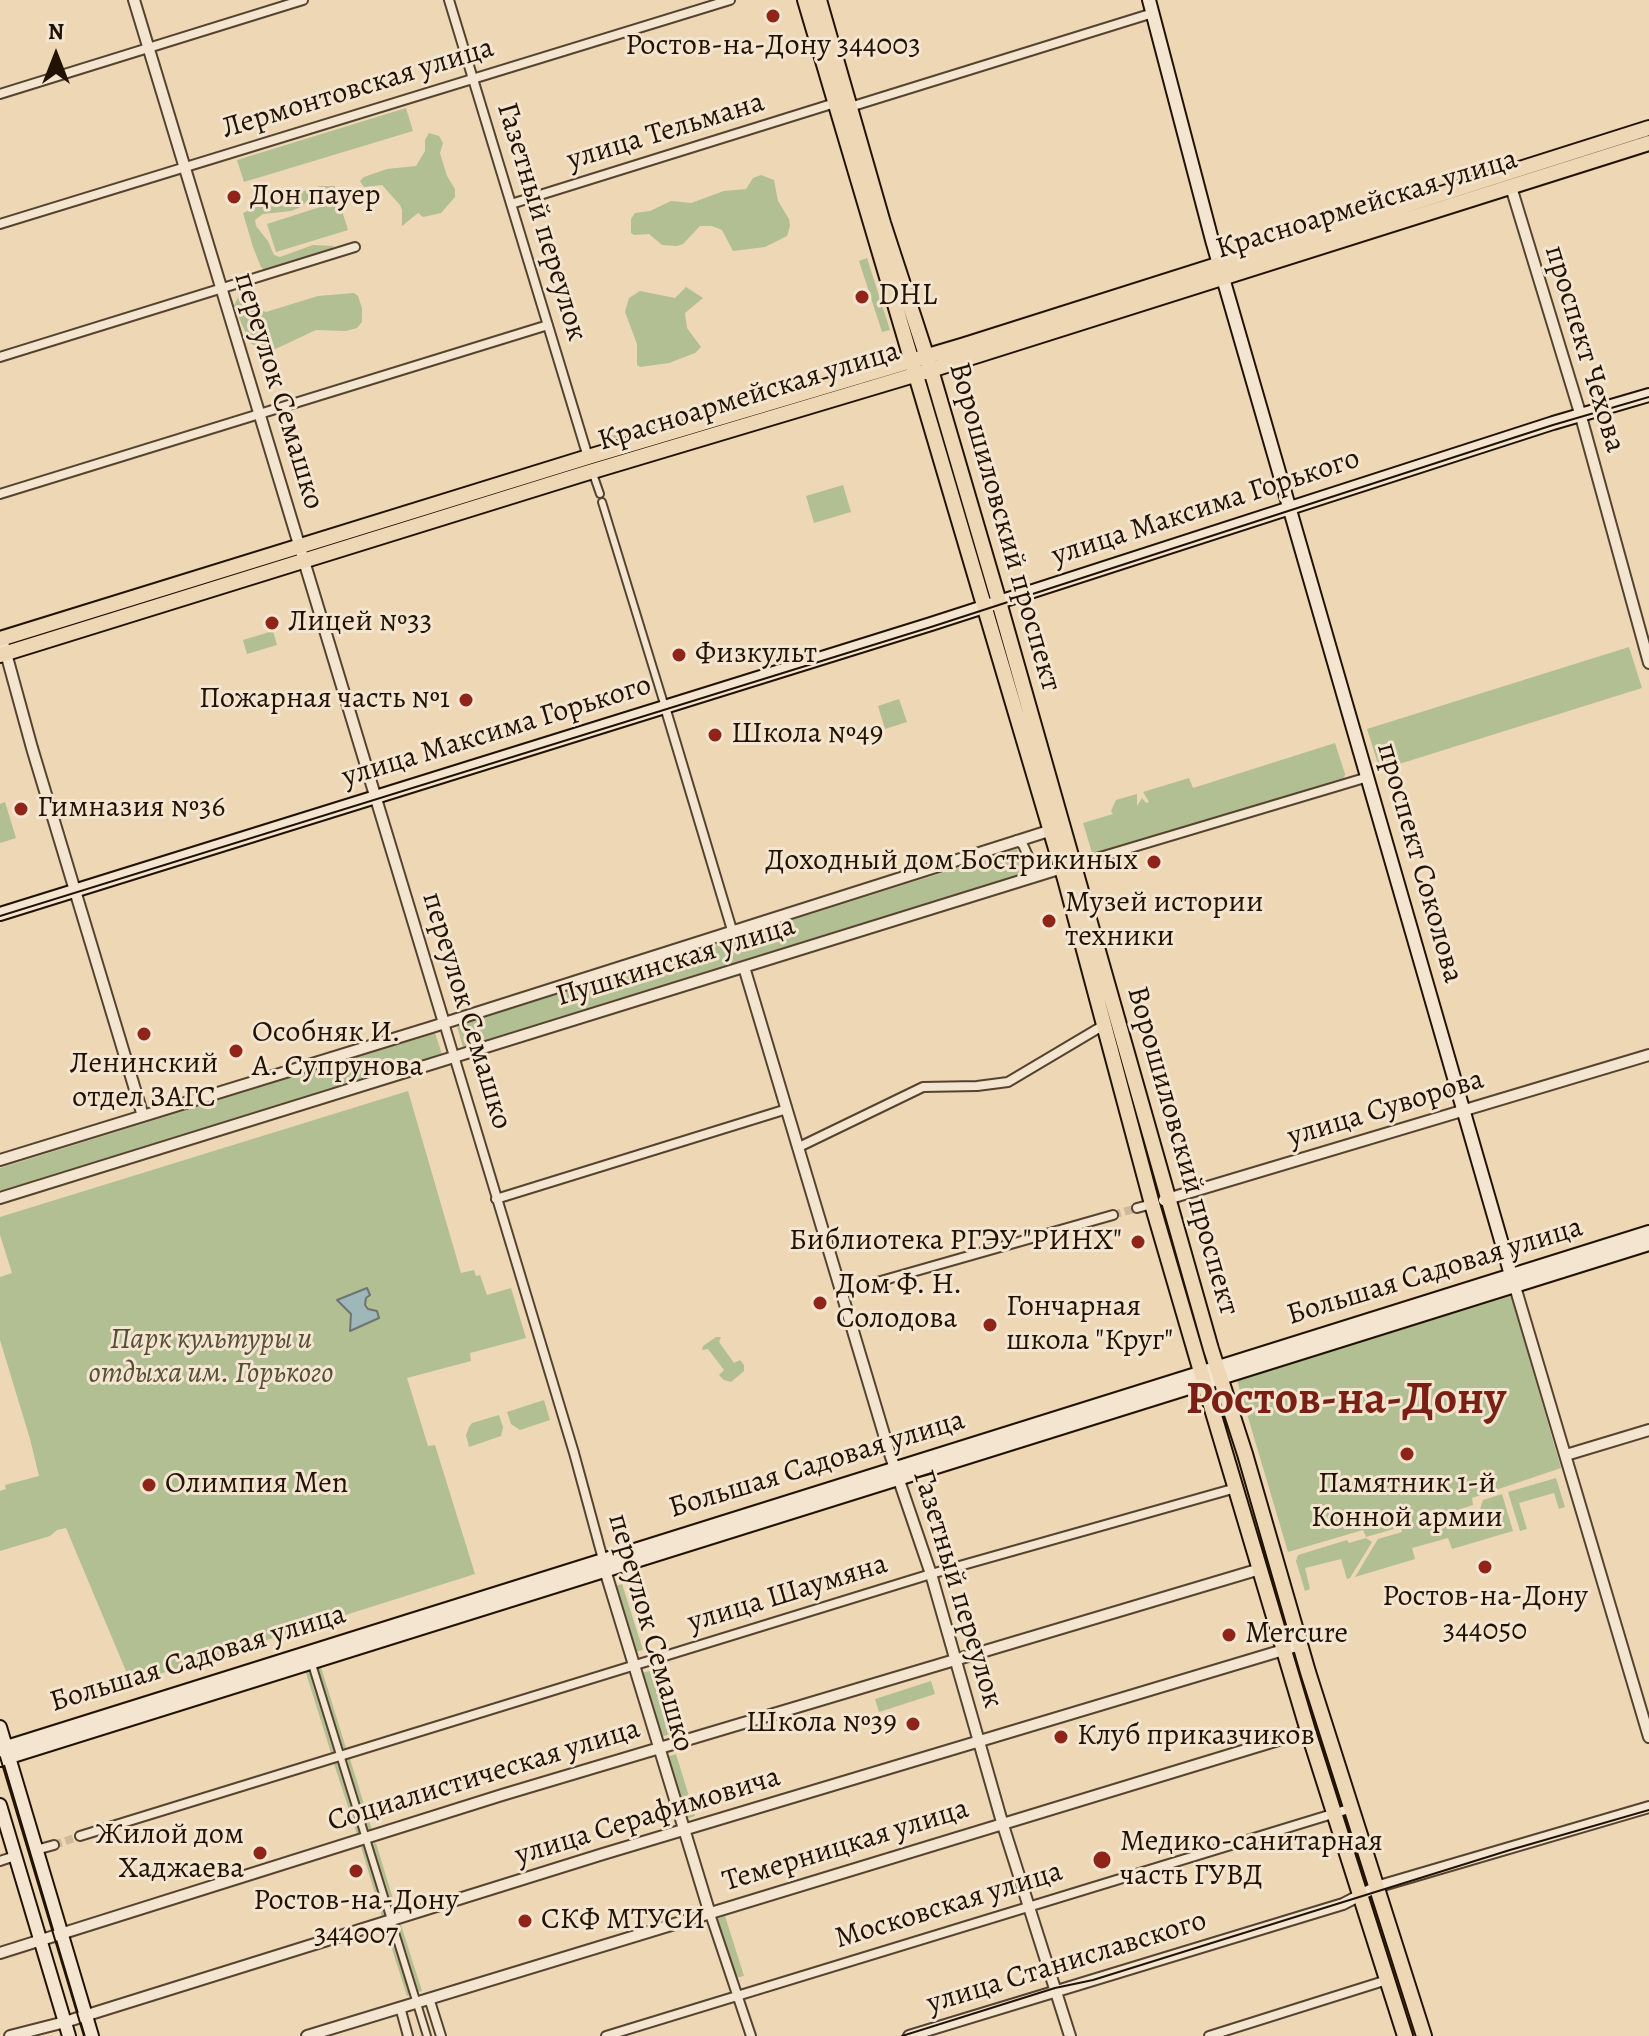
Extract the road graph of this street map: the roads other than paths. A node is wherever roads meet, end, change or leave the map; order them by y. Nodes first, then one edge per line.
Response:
1 (134, 0) edge
2 (303, 0) edge
3 (449, 0) edge
4 (730, 0) edge
5 (805, 0) edge
6 (819, 0) edge
7 (1151, 6) edge
8 (149, 48) junction
9 (472, 79) junction
10 (0, 94) edge
11 (843, 105) junction
12 (1649, 128) edge
13 (1649, 143) edge
14 (186, 167) junction
15 (1511, 187) junction
16 (511, 204) junction
17 (0, 224) edge
18 (355, 247) dead end
19 (1221, 271) junction
20 (223, 289) junction
21 (548, 325) junction
22 (0, 357) edge
23 (929, 363) junction
24 (914, 368) junction
25 (1649, 395) edge
26 (261, 414) junction
27 (1580, 415) junction
28 (590, 464) junction
29 (0, 494) edge
30 (600, 494) dead end
31 (602, 502) dead end
32 (1290, 508) junction
33 (302, 554) junction
34 (999, 602) junction
35 (984, 607) junction
36 (2, 644) edge
37 (1649, 663) edge
38 (665, 707) junction
39 (1368, 777) junction
40 (377, 797) junction
41 (1057, 828) junction
42 (1017, 840) junction
43 (1068, 867) junction
44 (1031, 877) junction
45 (75, 891) junction
46 (0, 914) edge
47 (732, 930) junction
48 (744, 967) junction
49 (444, 1023) junction
50 (1106, 1024) junction
51 (1649, 1055) edge
52 (454, 1057) junction
53 (787, 1109) junction
54 (1464, 1111) junction
55 (143, 1116) junction
56 (799, 1147) junction
57 (0, 1160) edge
58 (0, 1198) edge
59 (496, 1199) junction
60 (1159, 1202) junction
61 (1137, 1208) tunnel mouth
62 (1113, 1215) tunnel mouth
63 (1649, 1232) edge
64 (1649, 1244) edge
65 (1513, 1280) junction
66 (842, 1292) junction
67 (1219, 1372) junction
68 (1202, 1377) junction
69 (1649, 1430) edge
70 (1566, 1455) junction
71 (896, 1473) junction
72 (1236, 1488) junction
73 (604, 1565) junction
74 (1260, 1569) junction
75 (931, 1574) junction
76 (1300, 1645) junction
77 (1284, 1650) junction
78 (954, 1659) junction
79 (311, 1661) junction
80 (633, 1668) junction
81 (0, 1727) edge
82 (1308, 1731) junction
83 (1649, 1737) edge
84 (978, 1741) junction
85 (658, 1748) junction
86 (4, 1753) edge
87 (341, 1755) junction
88 (0, 1805) edge
89 (1649, 1807) edge
90 (1352, 1808) junction
91 (1334, 1813) junction
92 (1002, 1822) junction
93 (684, 1831) junction
94 (80, 1836) tunnel mouth
95 (367, 1837) junction
96 (54, 1845) tunnel mouth
97 (36, 1850) junction
98 (15, 1856) junction
99 (0, 1861) edge
100 (1376, 1887) junction
101 (1361, 1896) junction
102 (1029, 1906) junction
103 (710, 1914) junction
104 (392, 1921) junction
105 (62, 1933) junction
106 (41, 1940) junction
107 (0, 1953) edge
108 (1387, 1980) junction
109 (1055, 1990) junction
110 (738, 1995) junction
111 (429, 1998) junction
112 (417, 2002) junction
113 (400, 2007) junction
114 (86, 2015) junction
115 (65, 2022) junction
116 (10, 2036) edge
117 (69, 2036) edge
118 (92, 2036) edge
119 (307, 2036) edge
120 (408, 2036) edge
121 (427, 2036) edge
122 (441, 2036) edge
123 (606, 2036) edge
124 (751, 2036) edge
125 (909, 2036) edge
126 (1070, 2036) edge
127 (1209, 2036) edge
128 (1405, 2036) edge
129 (1424, 2036) edge

1 - 8 street, переулок Семашко
2 - 8 street
3 - 9 street, Газетный переулок
4 - 9 street, Лермонтовская улица
5 - 11 main road, Ворошиловский проспект
6 - 11 main road, Ворошиловский проспект
7 - 11 street, улица Тельмана
7 - 19 main road, проспект Соколова
8 - 10 street
8 - 14 street, переулок Семашко
9 - 14 street, Лермонтовская улица
9 - 16 street, Газетный переулок
11 - 16 street, улица Тельмана
11 - 23 main road, Ворошиловский проспект
11 - 24 main road, Ворошиловский проспект
12 - 19 main road, Красноармейская улица
13 - 15 main road, Красноармейская улица
14 - 17 street, Лермонтовская улица
14 - 20 street, переулок Семашко
15 - 19 main road, Красноармейская улица
15 - 27 street, проспект Чехова
16 - 21 street, Газетный переулок
18 - 20 street
19 - 23 main road, Красноармейская улица
19 - 32 main road, проспект Соколова
20 - 22 street
20 - 26 street, переулок Семашко
21 - 26 street
21 - 28 street, Газетный переулок
23 - 24 main road, Красноармейская улица
23 - 34 main road, Ворошиловский проспект
24 - 28 main road, Красноармейская улица
24 - 35 main road, Ворошиловский проспект
25 - 27 main road, улица Максима Горького
26 - 29 street
26 - 33 street, переулок Семашко
27 - 32 main road, улица Максима Горького
27 - 37 street, проспект Чехова
28 - 30 street, Газетный переулок
28 - 33 main road, Красноармейская улица
31 - 38 street
32 - 34 main road, улица Максима Горького
32 - 39 main road, проспект Соколова
33 - 36 main road, Красноармейская улица
33 - 40 street, переулок Семашко
34 - 35 main road, улица Максима Горького
34 - 41 main road, Ворошиловский проспект
35 - 38 main road, улица Максима Горького
35 - 41 main road, Ворошиловский проспект
36 - 45 street
38 - 40 main road, улица Максима Горького
38 - 47 street
39 - 43 street, Пушкинская улица
39 - 54 main road, проспект Соколова
40 - 45 main road, улица Максима Горького
40 - 49 street, переулок Семашко
41 - 42 street, Пушкинская улица
41 - 43 main road, Ворошиловский проспект
42 - 44 street
42 - 47 street, Пушкинская улица
43 - 44 street, Пушкинская улица
43 - 50 main road, Ворошиловский проспект
43 - 60 main road, Ворошиловский проспект
44 - 48 street, Пушкинская улица
45 - 46 main road, улица Максима Горького
45 - 55 street
47 - 49 street, Пушкинская улица
48 - 52 street, Пушкинская улица
48 - 53 street, Газетный переулок
49 - 52 street, переулок Семашко
49 - 55 street, Пушкинская улица
50 - 56 street
50 - 60 main road, Ворошиловский проспект
51 - 54 street, улица Суворова
52 - 58 street, Пушкинская улица
52 - 59 street, переулок Семашко
53 - 56 street, Газетный переулок
53 - 59 street
54 - 60 street, улица Суворова
54 - 65 main road, проспект Соколова
55 - 57 street, Пушкинская улица
56 - 66 street, Газетный переулок
59 - 73 street, переулок Семашко
60 - 61 street, улица Суворова
60 - 67 main road, Ворошиловский проспект
60 - 68 main road, Ворошиловский проспект
62 - 66 street
63 - 65 main road, Большая Садовая улица
64 - 65 main road, Большая Садовая улица
65 - 67 main road, Большая Садовая улица
65 - 70 street, проспект Соколова
66 - 71 street, Газетный переулок
67 - 68 main road, Большая Садовая улица
67 - 76 main road, Ворошиловский проспект
68 - 71 main road, Большая Садовая улица
68 - 72 main road, Ворошиловский проспект
69 - 70 street
70 - 83 street, проспект Соколова
71 - 73 main road, Большая Садовая улица
71 - 75 street, Газетный переулок
72 - 74 main road, Ворошиловский проспект
72 - 75 street, улица Шаумяна
73 - 79 main road, Большая Садовая улица
73 - 80 street, переулок Семашко
73 - 86 main road, Большая Садовая улица
74 - 77 main road, Ворошиловский проспект
74 - 78 street, Социалистическая улица
75 - 78 street, Газетный переулок
75 - 80 street, улица Шаумяна
76 - 77 street, улица Серафимовича
76 - 90 main road, Ворошиловский проспект
77 - 82 main road, Ворошиловский проспект
77 - 84 street, улица Серафимовича
78 - 84 street, Газетный переулок
78 - 85 street, Социалистическая улица
79 - 86 main road, Большая Садовая улица
79 - 87 street
80 - 85 street, переулок Семашко
80 - 87 street, улица Шаумяна
81 - 86 main road
82 - 91 main road, Ворошиловский проспект
82 - 92 street, Темерницкая улица
84 - 92 street, Газетный переулок
84 - 93 street, улица Серафимовича
85 - 93 street, переулок Семашко
85 - 95 street, Социалистическая улица
86 - 97 main road
87 - 94 street, улица Шаумяна
87 - 95 street
88 - 98 main road
89 - 100 street, улица Станиславского
90 - 91 street, Московская улица
90 - 100 main road, Ворошиловский проспект
91 - 101 main road, Ворошиловский проспект
91 - 102 street, Московская улица
92 - 102 street, Газетный переулок
92 - 103 street, Темерницкая улица
93 - 103 street, переулок Семашко
93 - 104 street, улица Серафимовича
95 - 104 street
95 - 105 street, Социалистическая улица
96 - 97 street
97 - 105 main road
98 - 99 street
98 - 106 main road
100 - 101 street, улица Станиславского
100 - 129 main road, Ворошиловский проспект
101 - 108 main road, Ворошиловский проспект
101 - 109 street, улица Станиславского
102 - 109 street, Газетный переулок
102 - 110 street, Московская улица
103 - 110 street, переулок Семашко
103 - 111 street, Темерницкая улица
104 - 112 street
104 - 114 street, улица Серафимовича
105 - 106 street, Социалистическая улица
105 - 114 main road
106 - 107 street, Социалистическая улица
106 - 115 main road
108 - 127 street
108 - 128 main road, Ворошиловский проспект
109 - 125 street, улица Станиславского
109 - 126 street, Газетный переулок
110 - 123 street, Московская улица
110 - 124 street, переулок Семашко
111 - 112 street, Темерницкая улица
111 - 122 street
112 - 113 street, Темерницкая улица
112 - 121 street
113 - 119 street, Темерницкая улица
113 - 120 street
114 - 115 street, улица Серафимовича
114 - 118 main road
115 - 116 street, улица Серафимовича
115 - 117 main road

